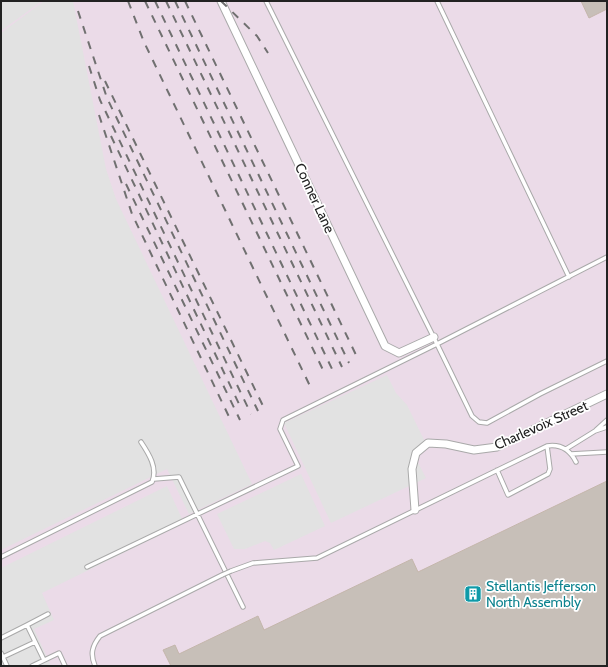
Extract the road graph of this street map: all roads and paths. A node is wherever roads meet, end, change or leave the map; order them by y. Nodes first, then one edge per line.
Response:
1 (222, 1) edge
2 (266, 1) edge
3 (437, 1) edge
4 (607, 258) edge
5 (569, 277) junction
6 (435, 341) junction
7 (607, 361) edge
8 (607, 394) edge
9 (607, 420) edge
10 (607, 426) edge
11 (595, 431) junction
12 (142, 442) dead end
13 (547, 446) junction
14 (566, 449) junction
15 (607, 452) edge
16 (571, 454) junction
17 (576, 462) dead end
18 (497, 470) junction
19 (154, 478) junction
20 (415, 510) junction
21 (198, 514) junction
22 (1, 557) edge
23 (87, 567) dead end
24 (243, 606) dead end
25 (48, 614) dead end
26 (27, 625) junction
27 (1, 638) edge
28 (35, 642) junction
29 (2, 655) edge
30 (44, 660) junction
31 (7, 666) edge
32 (32, 666) edge
33 (65, 666) edge
34 (95, 666) edge

1 - 6 street, Conner Lane
2 - 6 lane
3 - 5 lane
4 - 5 lane
5 - 6 lane
6 - 7 lane
6 - 21 lane
8 - 20 street, Charlevoix Street
9 - 11 lane
10 - 11 lane
11 - 14 lane
12 - 19 lane
13 - 14 lane
13 - 18 lane
13 - 18 lane
14 - 16 lane
15 - 16 lane
16 - 17 lane
18 - 20 lane
19 - 21 lane
19 - 22 lane
20 - 34 lane, bridge
21 - 23 lane
21 - 24 lane
25 - 26 lane
26 - 27 lane
26 - 28 lane
28 - 29 lane
28 - 30 lane
29 - 31 lane
30 - 32 lane
30 - 33 lane

